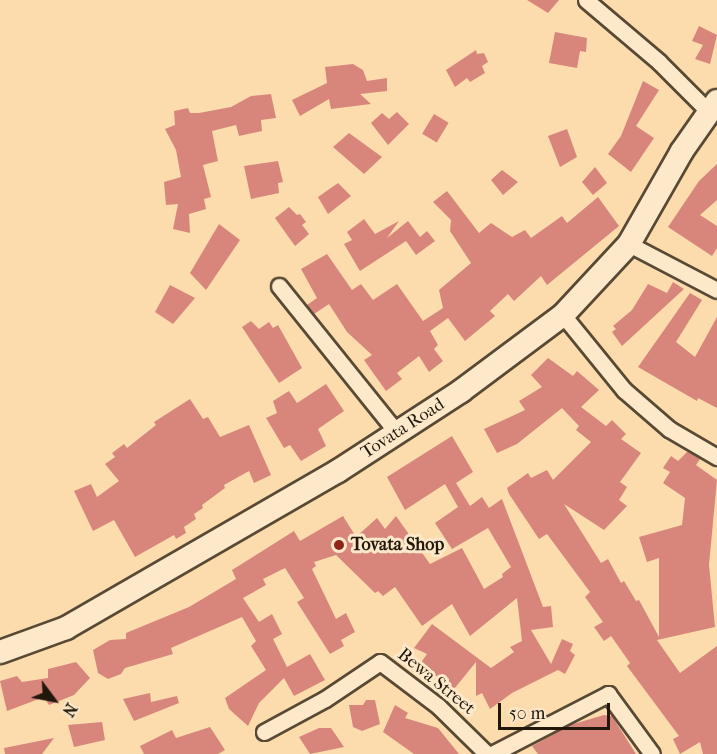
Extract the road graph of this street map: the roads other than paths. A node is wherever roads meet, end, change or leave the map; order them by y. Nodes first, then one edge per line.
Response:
1 (586, 0) edge
2 (713, 107) edge
3 (629, 244) junction
4 (279, 286) dead end
5 (717, 290) edge
6 (562, 315) junction
7 (397, 433) junction
8 (717, 457) edge
9 (0, 652) edge
10 (264, 732) dead end
11 (487, 754) edge
12 (492, 754) edge
13 (652, 754) edge

1 - 2 street
2 - 3 street, Tovata Road
3 - 5 street
3 - 6 street, Tovata Road
4 - 7 street
6 - 7 street, Tovata Road
6 - 8 street
7 - 9 street, Tovata Road
10 - 11 street, Bewa Street
12 - 13 street

